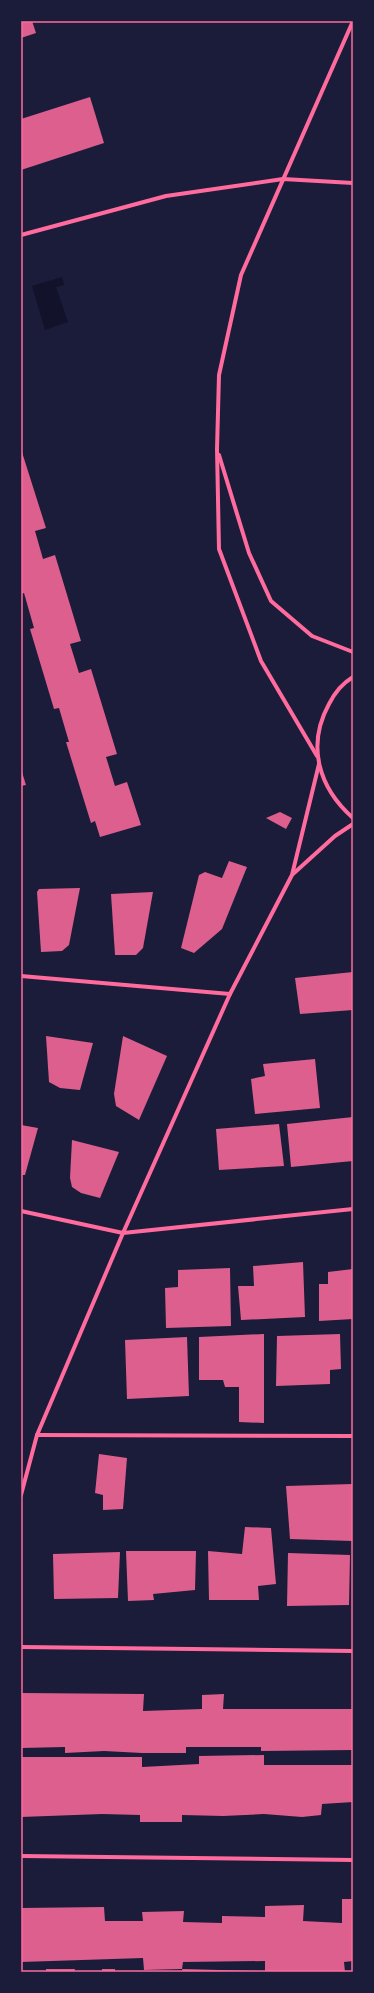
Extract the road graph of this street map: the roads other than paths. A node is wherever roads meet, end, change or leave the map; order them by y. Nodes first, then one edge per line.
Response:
1 (353, 21) edge
2 (283, 179) junction
3 (353, 183) edge
4 (21, 235) edge
5 (217, 449) junction
6 (353, 652) edge
7 (353, 677) edge
8 (317, 756) junction
9 (318, 764) junction
10 (353, 818) edge
11 (353, 824) edge
12 (292, 875) junction
13 (21, 976) edge
14 (230, 994) junction
15 (353, 1209) edge
16 (21, 1211) edge
17 (123, 1233) junction
18 (37, 1435) junction
19 (353, 1436) edge
20 (21, 1495) edge
21 (21, 1647) edge
22 (353, 1651) edge
23 (21, 1856) edge
24 (353, 1860) edge

1 - 2 street
2 - 3 street
2 - 4 street
2 - 5 street
5 - 6 street
5 - 8 street
7 - 8 street
8 - 9 street
9 - 10 street
9 - 12 street
11 - 12 street
12 - 14 street
13 - 14 street
14 - 17 street
15 - 17 street
16 - 17 street
17 - 18 street
18 - 19 street
18 - 20 street
21 - 22 street
23 - 24 street

